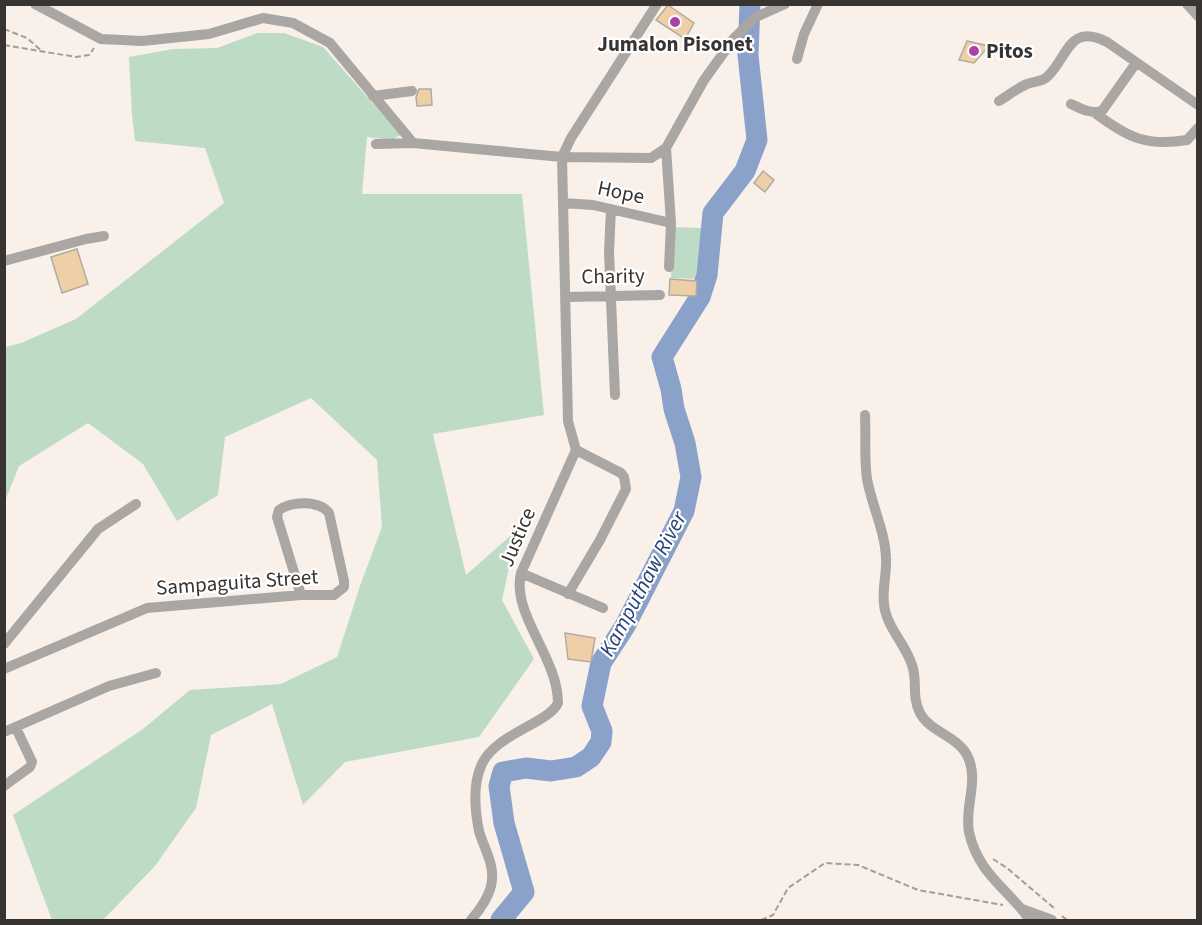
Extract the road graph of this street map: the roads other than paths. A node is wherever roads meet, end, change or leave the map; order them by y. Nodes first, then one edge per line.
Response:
1 (35, 4) edge
2 (657, 4) edge
3 (785, 4) edge
4 (818, 4) edge
5 (1187, 4) edge
6 (1197, 16) edge
7 (797, 59) dead end
8 (1136, 63) junction
9 (412, 91) dead end
10 (374, 96) junction
11 (999, 101) dead end
12 (1071, 104) dead end
13 (1197, 105) edge
14 (1095, 112) junction
15 (1197, 128) edge
16 (413, 143) junction
17 (376, 144) dead end
18 (666, 148) junction
19 (562, 157) junction
20 (563, 203) junction
21 (611, 209) junction
22 (671, 223) junction
23 (105, 236) dead end
24 (4, 261) edge
25 (669, 267) dead end
26 (612, 295) junction
27 (660, 295) dead end
28 (566, 297) junction
29 (615, 395) dead end
30 (865, 415) dead end
31 (576, 450) junction
32 (136, 504) dead end
33 (521, 573) junction
34 (568, 594) junction
35 (301, 595) junction
36 (603, 608) dead end
37 (4, 644) edge
38 (4, 669) edge
39 (156, 673) dead end
40 (16, 728) junction
41 (4, 732) edge
42 (4, 786) edge
43 (1022, 909) junction
44 (471, 921) edge
45 (1030, 921) edge
46 (1052, 921) edge

1 - 10 street
2 - 19 street
3 - 18 street
4 - 7 street
5 - 6 street
8 - 11 street
8 - 13 street
8 - 14 street
9 - 10 street
10 - 16 street
12 - 14 street
14 - 15 street
16 - 17 street
16 - 19 street
18 - 19 street
18 - 22 street
19 - 20 street
20 - 21 street, Hope
20 - 28 street
21 - 22 street, Hope
21 - 26 street
22 - 25 street
23 - 24 street
26 - 27 street, Charity
26 - 28 street, Charity
26 - 29 street
28 - 31 street
30 - 43 street
31 - 33 street, Justice
31 - 34 street
32 - 37 street
33 - 34 street
33 - 44 street, Justice
34 - 36 street
35 - 35 street, Sampaguita Street
35 - 38 street, Sampaguita Street
39 - 40 street
40 - 41 street
40 - 42 street
43 - 45 street
43 - 46 street

